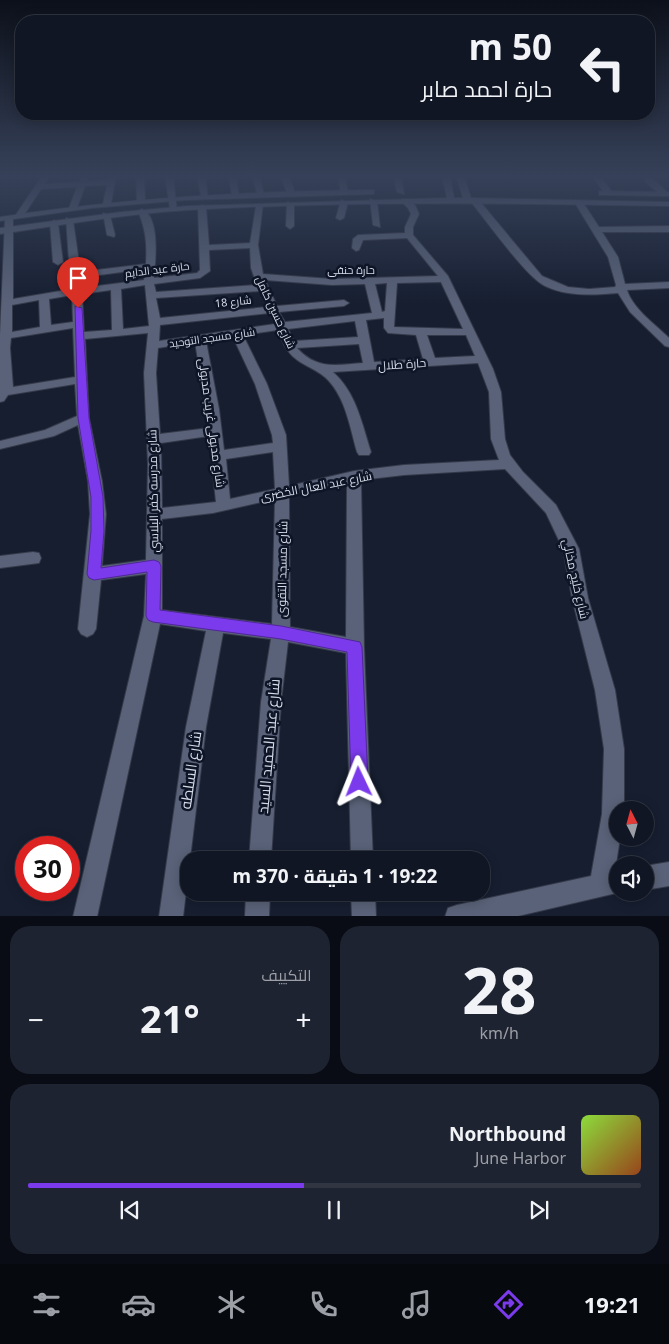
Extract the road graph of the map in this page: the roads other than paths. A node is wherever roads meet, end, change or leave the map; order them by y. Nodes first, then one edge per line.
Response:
1 (8, 219) edge
2 (78, 219) edge
3 (107, 219) edge
4 (146, 219) edge
5 (203, 219) edge
6 (258, 219) edge
7 (290, 219) edge
8 (376, 219) edge
9 (412, 219) edge
10 (488, 219) edge
11 (589, 219) edge
12 (69, 220) junction
13 (54, 223) junction
14 (377, 225) dead end
15 (290, 226) dead end
16 (669, 229) edge
17 (597, 230) junction
18 (4, 231) edge
19 (111, 235) dead end
20 (409, 235) junction
21 (254, 245) junction
22 (205, 248) junction
23 (356, 248) dead end
24 (4, 253) edge
25 (58, 262) dead end
26 (74, 262) dead end
27 (444, 279) junction
28 (150, 281) junction
29 (392, 281) junction
30 (368, 282) junction
31 (261, 283) junction
32 (669, 285) edge
33 (116, 286) junction
34 (620, 288) junction
35 (76, 292) junction
36 (44, 296) junction
37 (7, 303) junction
38 (344, 303) dead end
39 (274, 309) junction
40 (390, 314) junction
41 (378, 316) junction
42 (360, 318) junction
43 (282, 326) junction
44 (4, 329) edge
45 (46, 330) junction
46 (80, 330) junction
47 (154, 332) junction
48 (421, 332) junction
49 (469, 332) junction
50 (118, 333) junction
51 (238, 334) junction
52 (200, 340) junction
53 (364, 340) junction
54 (669, 344) edge
55 (290, 345) junction
56 (2, 348) edge
57 (482, 359) junction
58 (430, 362) junction
59 (369, 366) junction
60 (322, 369) junction
61 (80, 380) junction
62 (3, 395) edge
63 (83, 418) junction
64 (215, 431) junction
65 (154, 439) junction
66 (0, 445) edge
67 (280, 446) junction
68 (364, 452) dead end
69 (219, 455) junction
70 (508, 464) junction
71 (354, 476) junction
72 (282, 492) junction
73 (224, 506) junction
74 (155, 514) junction
75 (33, 558) dead end
76 (0, 562) edge
77 (154, 566) junction
78 (94, 574) junction
79 (153, 616) junction
80 (216, 624) junction
81 (87, 628) dead end
82 (281, 633) junction
83 (355, 647) junction
84 (261, 851) edge
85 (362, 851) edge
86 (611, 856) edge
87 (669, 874) edge
88 (654, 876) edge
89 (609, 884) edge
90 (258, 901) edge
91 (363, 901) edge
92 (85, 916) edge
93 (171, 916) edge
94 (257, 916) edge
95 (364, 916) edge
96 (457, 916) edge

1 - 18 street
2 - 12 street
3 - 19 street
4 - 28 street, شارع مدرسه كفر البلاسي
5 - 22 street, حارة عبد الدايم
6 - 21 street, شارع حسين كامل
7 - 15 street
8 - 14 street
9 - 20 street
10 - 34 street
11 - 17 street
12 - 13 street
12 - 26 street
13 - 18 street
13 - 25 street
16 - 17 street
17 - 34 street
18 - 24 street
20 - 23 street
20 - 27 street, شارع خليج مخالي
21 - 22 street
21 - 31 street, شارع حسين كامل
22 - 28 street, حارة عبد الدايم
24 - 37 street
27 - 29 street, حارة حنفى
27 - 49 street, شارع خليج مخالي
28 - 31 street, حارة حنفى
28 - 33 street, حارة عبد الدايم
28 - 35 street
28 - 47 street, شارع مدرسه كفر البلاسي
29 - 30 street, حارة حنفى
29 - 40 street
30 - 31 street, حارة حنفى
30 - 41 street
31 - 39 street, شارع حسين كامل
32 - 34 street
33 - 35 street, حارة عبد الدايم
33 - 50 street
34 - 54 street
35 - 36 street, حارة عبد الدايم
35 - 46 street
36 - 37 street, حارة عبد الدايم
36 - 45 street
37 - 44 street
38 - 39 street, شارع 18
39 - 43 street, شارع حسين كامل
39 - 47 street, شارع 18
40 - 41 street, شارع مسجد التوحيد
40 - 48 street
41 - 42 street, شارع مسجد التوحيد
42 - 43 street, شارع مسجد التوحيد
42 - 53 street
43 - 51 street, شارع مسجد التوحيد
43 - 55 street, شارع حسين كامل
44 - 45 street
44 - 56 street
45 - 46 street
46 - 50 street
46 - 61 street
47 - 50 street
47 - 52 street, شارع مسجد التوحيد
47 - 65 street, شارع مدرسه كفر البلاسي
48 - 49 street
48 - 58 street
49 - 57 street, شارع خليج مخالي
51 - 52 street, شارع مسجد التوحيد
51 - 67 street, شارع مسجد التقوى
52 - 64 street, شارع مدبولى غريب مدبولى
53 - 55 street
53 - 59 street
55 - 60 street, شارع حسين كامل
56 - 62 street
57 - 58 street, حارة طلال
57 - 70 street, شارع خليج مخالي
58 - 59 street, حارة طلال
59 - 60 street, حارة طلال
60 - 68 street, شارع حسين كامل
61 - 62 street
61 - 63 street
63 - 66 street
63 - 78 street
64 - 65 street
64 - 69 street, شارع مدبولى غريب مدبولى
65 - 74 street, شارع مدرسه كفر البلاسي
67 - 69 street
67 - 72 street, شارع مسجد التقوى
69 - 73 street, شارع مدبولى غريب مدبولى
70 - 71 street, شارع عبد العال الخضرى
70 - 86 street, شارع خليج مخالي
71 - 72 street, شارع عبد العال الخضرى
71 - 83 street
72 - 73 street, شارع عبد العال الخضرى
72 - 82 street, شارع مسجد التقوى
73 - 74 street, شارع عبد العال الخضرى
74 - 77 street, شارع مدرسه كفر البلاسي
75 - 76 street
77 - 78 street
77 - 79 street, شارع مدرسه كفر البلاسي
78 - 81 street
79 - 80 street
79 - 92 street, شارع مدرسه كفر البلاسي
80 - 82 street
80 - 93 street, شارع السلطه
82 - 83 street
82 - 84 street, شارع عبد الحميد السيد
83 - 85 street
87 - 88 street
89 - 96 street
90 - 94 street
91 - 95 street

